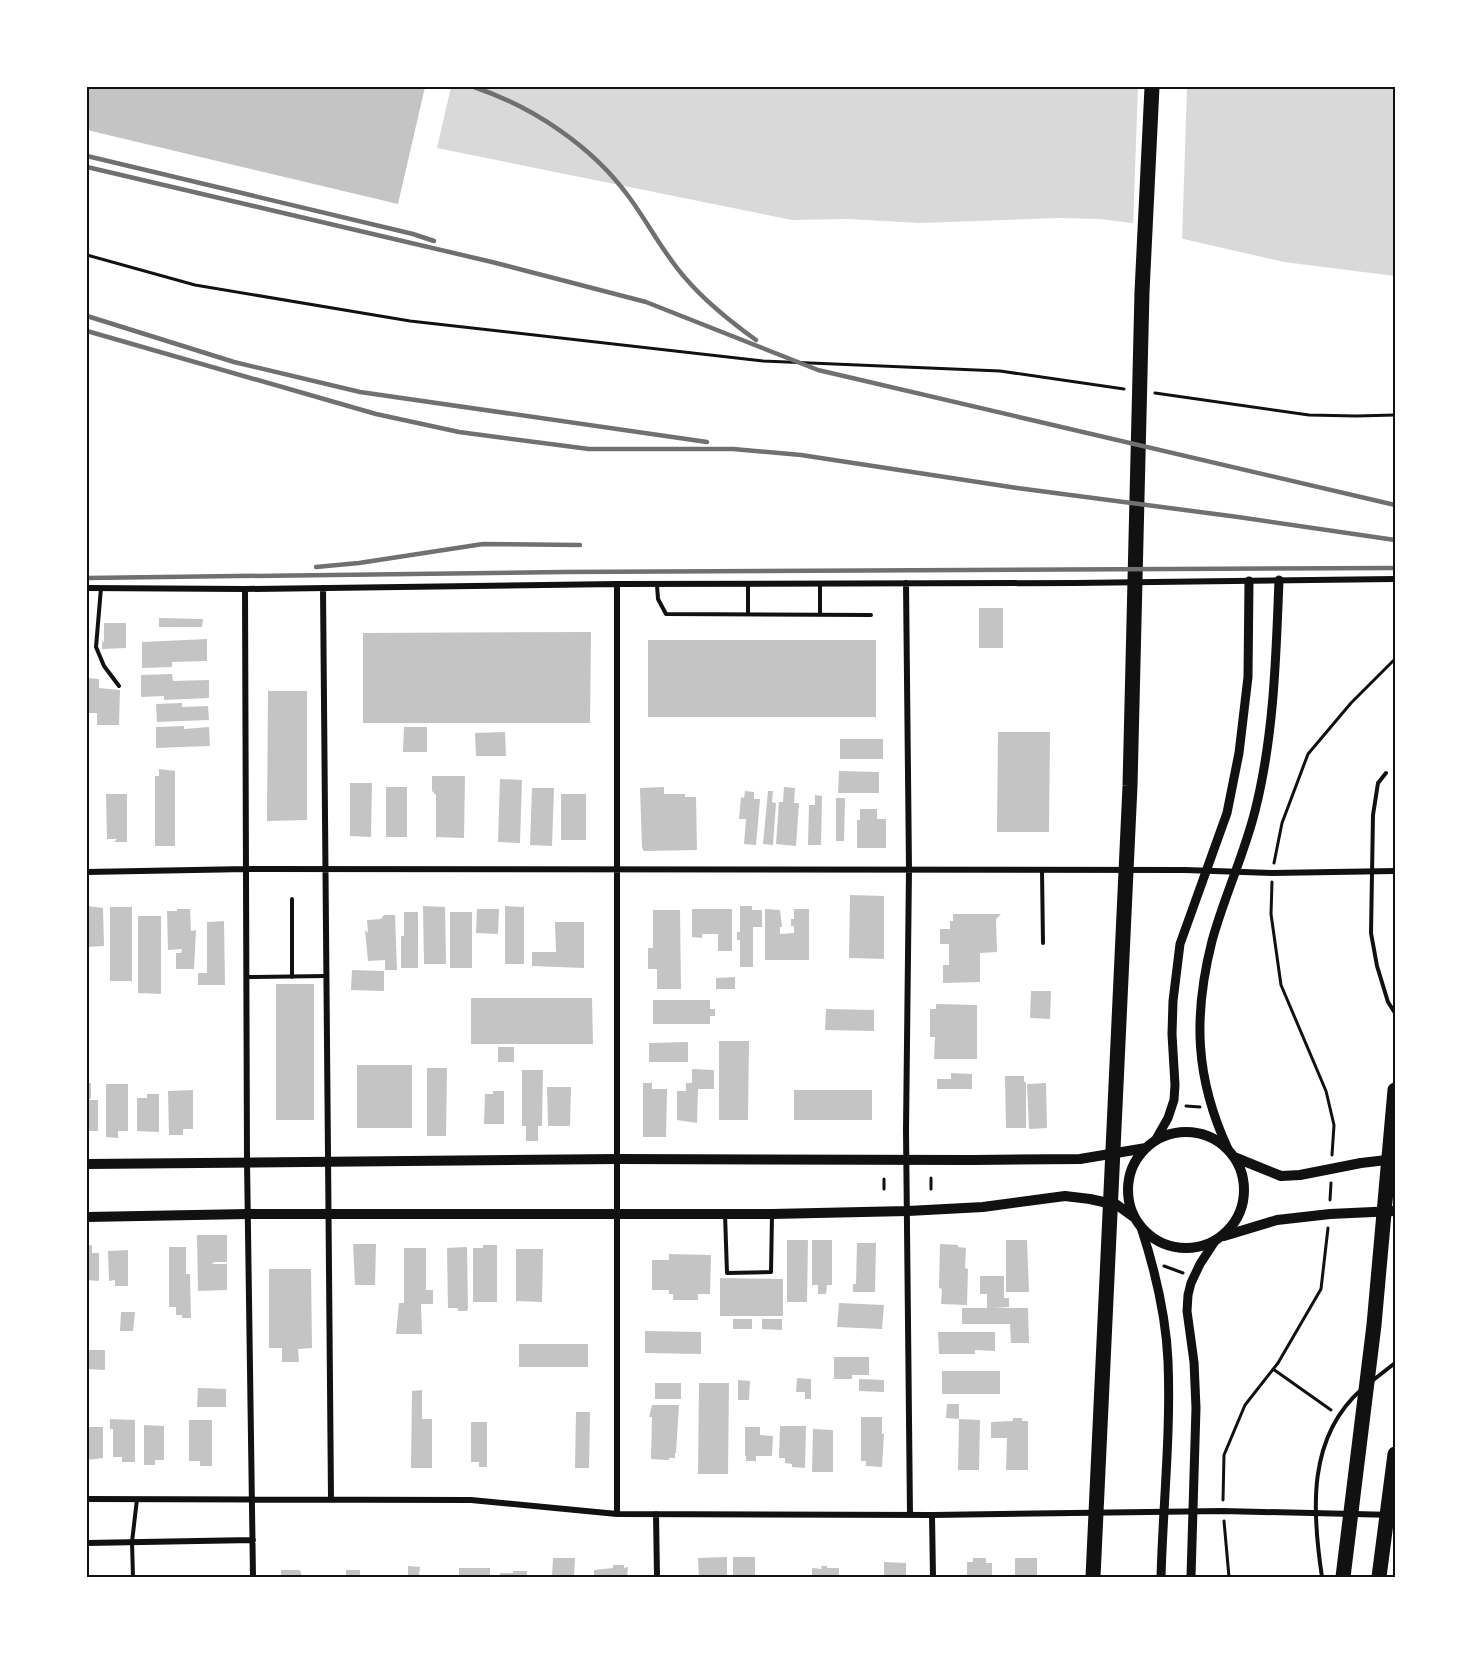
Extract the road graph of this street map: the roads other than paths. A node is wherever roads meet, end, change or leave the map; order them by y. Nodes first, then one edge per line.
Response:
1 (1152, 87) edge
2 (1395, 579) edge
3 (1279, 580) junction
4 (1249, 581) junction
5 (906, 583) junction
6 (617, 584) junction
7 (657, 584) junction
8 (748, 584) junction
9 (820, 584) junction
10 (87, 588) edge
11 (101, 588) junction
12 (323, 588) junction
13 (245, 589) junction
14 (748, 614) junction
15 (820, 615) junction
16 (870, 615) dead end
17 (119, 686) dead end
18 (1386, 773) dead end
19 (247, 869) junction
20 (325, 869) junction
21 (909, 869) junction
22 (1042, 870) junction
23 (1206, 870) junction
24 (617, 871) junction
25 (1238, 871) junction
26 (1395, 871) edge
27 (87, 872) edge
28 (1373, 872) junction
29 (292, 899) dead end
30 (1043, 943) dead end
31 (326, 976) junction
32 (248, 977) junction
33 (292, 977) junction
34 (1395, 1013) edge
35 (1395, 1090) edge
36 (1150, 1145) junction
37 (1231, 1153) junction
38 (618, 1159) junction
39 (1395, 1159) edge
40 (247, 1161) junction
41 (908, 1161) junction
42 (327, 1162) junction
43 (87, 1164) edge
44 (908, 1211) junction
45 (1395, 1211) edge
46 (725, 1213) junction
47 (248, 1214) junction
48 (618, 1214) junction
49 (772, 1214) junction
50 (328, 1215) junction
51 (87, 1217) edge
52 (1138, 1222) junction
53 (1219, 1238) junction
54 (1395, 1363) edge
55 (1395, 1454) edge
56 (137, 1498) junction
57 (330, 1498) junction
58 (87, 1499) edge
59 (254, 1499) junction
60 (1163, 1512) junction
61 (1191, 1512) junction
62 (1316, 1513) junction
63 (616, 1514) junction
64 (656, 1514) junction
65 (910, 1515) junction
66 (932, 1515) junction
67 (1395, 1515) edge
68 (253, 1540) junction
69 (132, 1542) junction
70 (87, 1543) edge
71 (133, 1577) edge
72 (254, 1577) edge
73 (657, 1577) edge
74 (933, 1577) edge
75 (1093, 1577) edge
76 (1161, 1577) edge
77 (1191, 1577) edge
78 (1322, 1577) edge
79 (1343, 1577) edge
80 (1380, 1577) edge

1 - 75 highway
2 - 3 street
3 - 4 street
3 - 25 street
4 - 5 street
4 - 23 street
5 - 9 street
5 - 21 street
6 - 7 street
6 - 12 street
6 - 24 street
7 - 8 street
7 - 14 lane
8 - 9 street
8 - 14 lane
9 - 15 lane
10 - 11 street
11 - 13 street
11 - 17 lane
12 - 13 street
12 - 20 street
13 - 19 street
14 - 15 lane
15 - 16 lane
18 - 28 lane
19 - 20 street
19 - 27 street
19 - 32 street
20 - 24 street
20 - 31 street
21 - 22 street
21 - 24 street
21 - 41 street
22 - 23 street
22 - 30 lane
23 - 25 street
23 - 36 street
24 - 38 street
25 - 28 street
25 - 37 street
26 - 28 street
28 - 34 lane
29 - 33 lane
31 - 33 lane
31 - 42 street
32 - 33 lane
32 - 40 street
35 - 79 highway
36 - 37 main road
36 - 41 main road
36 - 52 main road
37 - 39 main road
37 - 53 main road
38 - 41 main road
38 - 42 main road
38 - 48 street
40 - 42 main road
40 - 43 main road
40 - 47 street
41 - 44 street
42 - 50 street
44 - 49 main road
44 - 52 main road
44 - 65 street
45 - 53 main road
46 - 48 main road
46 - 49 main road
46 - 49 lane
47 - 50 main road
47 - 51 main road
47 - 59 street
48 - 50 main road
48 - 63 street
50 - 57 street
52 - 53 main road
52 - 60 street
53 - 61 street
54 - 62 lane
55 - 80 highway
56 - 58 street
56 - 59 street
56 - 69 lane
57 - 59 street
57 - 63 street
59 - 68 street
60 - 61 street
60 - 66 street
60 - 76 street
61 - 62 street
61 - 77 street
62 - 67 street
62 - 78 lane
63 - 64 street
64 - 65 street
64 - 73 street
65 - 66 street
66 - 74 street
68 - 69 street
68 - 72 street
69 - 70 street
69 - 71 lane

